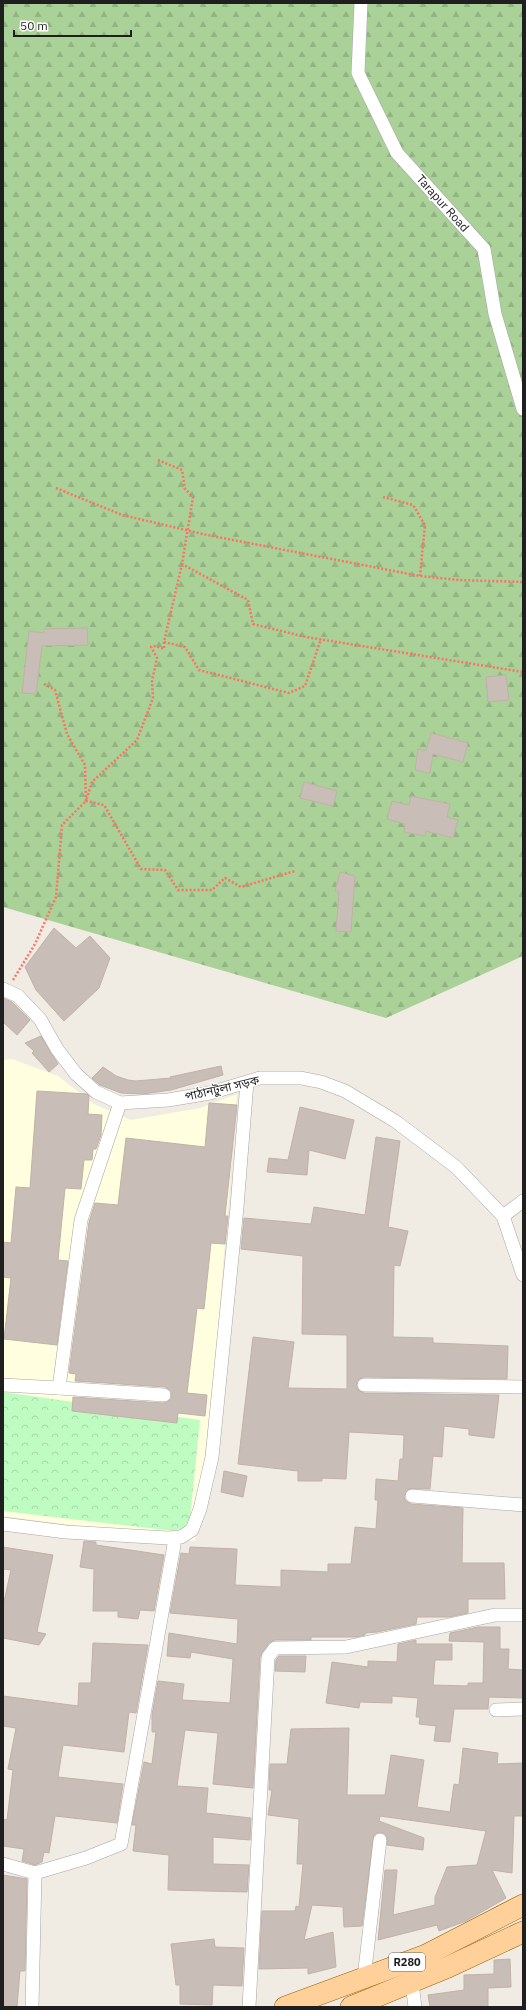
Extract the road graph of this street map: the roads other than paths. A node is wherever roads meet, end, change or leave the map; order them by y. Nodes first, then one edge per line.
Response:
1 (361, 3) edge
2 (523, 410) edge
3 (5, 990) edge
4 (247, 1082) junction
5 (120, 1103) junction
6 (523, 1201) edge
7 (503, 1216) junction
8 (523, 1275) edge
9 (364, 1384) dead end
10 (3, 1385) edge
11 (523, 1387) edge
12 (59, 1388) junction
13 (164, 1395) dead end
14 (412, 1496) dead end
15 (523, 1505) edge
16 (3, 1524) edge
17 (174, 1545) dead end
18 (523, 1615) edge
19 (496, 1710) dead end
20 (523, 1710) edge
21 (380, 1840) dead end
22 (3, 1864) edge
23 (35, 1873) junction
24 (523, 1905) edge
25 (523, 1932) edge
26 (452, 1942) junction
27 (463, 1960) junction
28 (364, 1978) junction
29 (412, 1983) junction
30 (32, 2007) edge
31 (249, 2007) edge
32 (285, 2007) edge
33 (351, 2007) edge
34 (415, 2007) edge

1 - 2 street, Tarapur Road
3 - 5 street, পাঠানটুলা সড়ক
4 - 5 street, পাঠানটুলা সড়ক
4 - 7 street, পাঠানটুলা সড়ক
4 - 16 street
5 - 12 street
6 - 7 street
7 - 8 street, পাঠানটুলা সড়ক
9 - 11 street
10 - 12 street
12 - 13 street
14 - 15 street
17 - 23 street
18 - 31 street
19 - 20 street
21 - 28 street
22 - 23 street
23 - 30 street
24 - 26 main road, R280
25 - 27 main road, R280
26 - 27 main road
26 - 28 main road, R280
27 - 29 main road, R280
28 - 32 main road, R280
29 - 33 main road, R280
29 - 34 street

